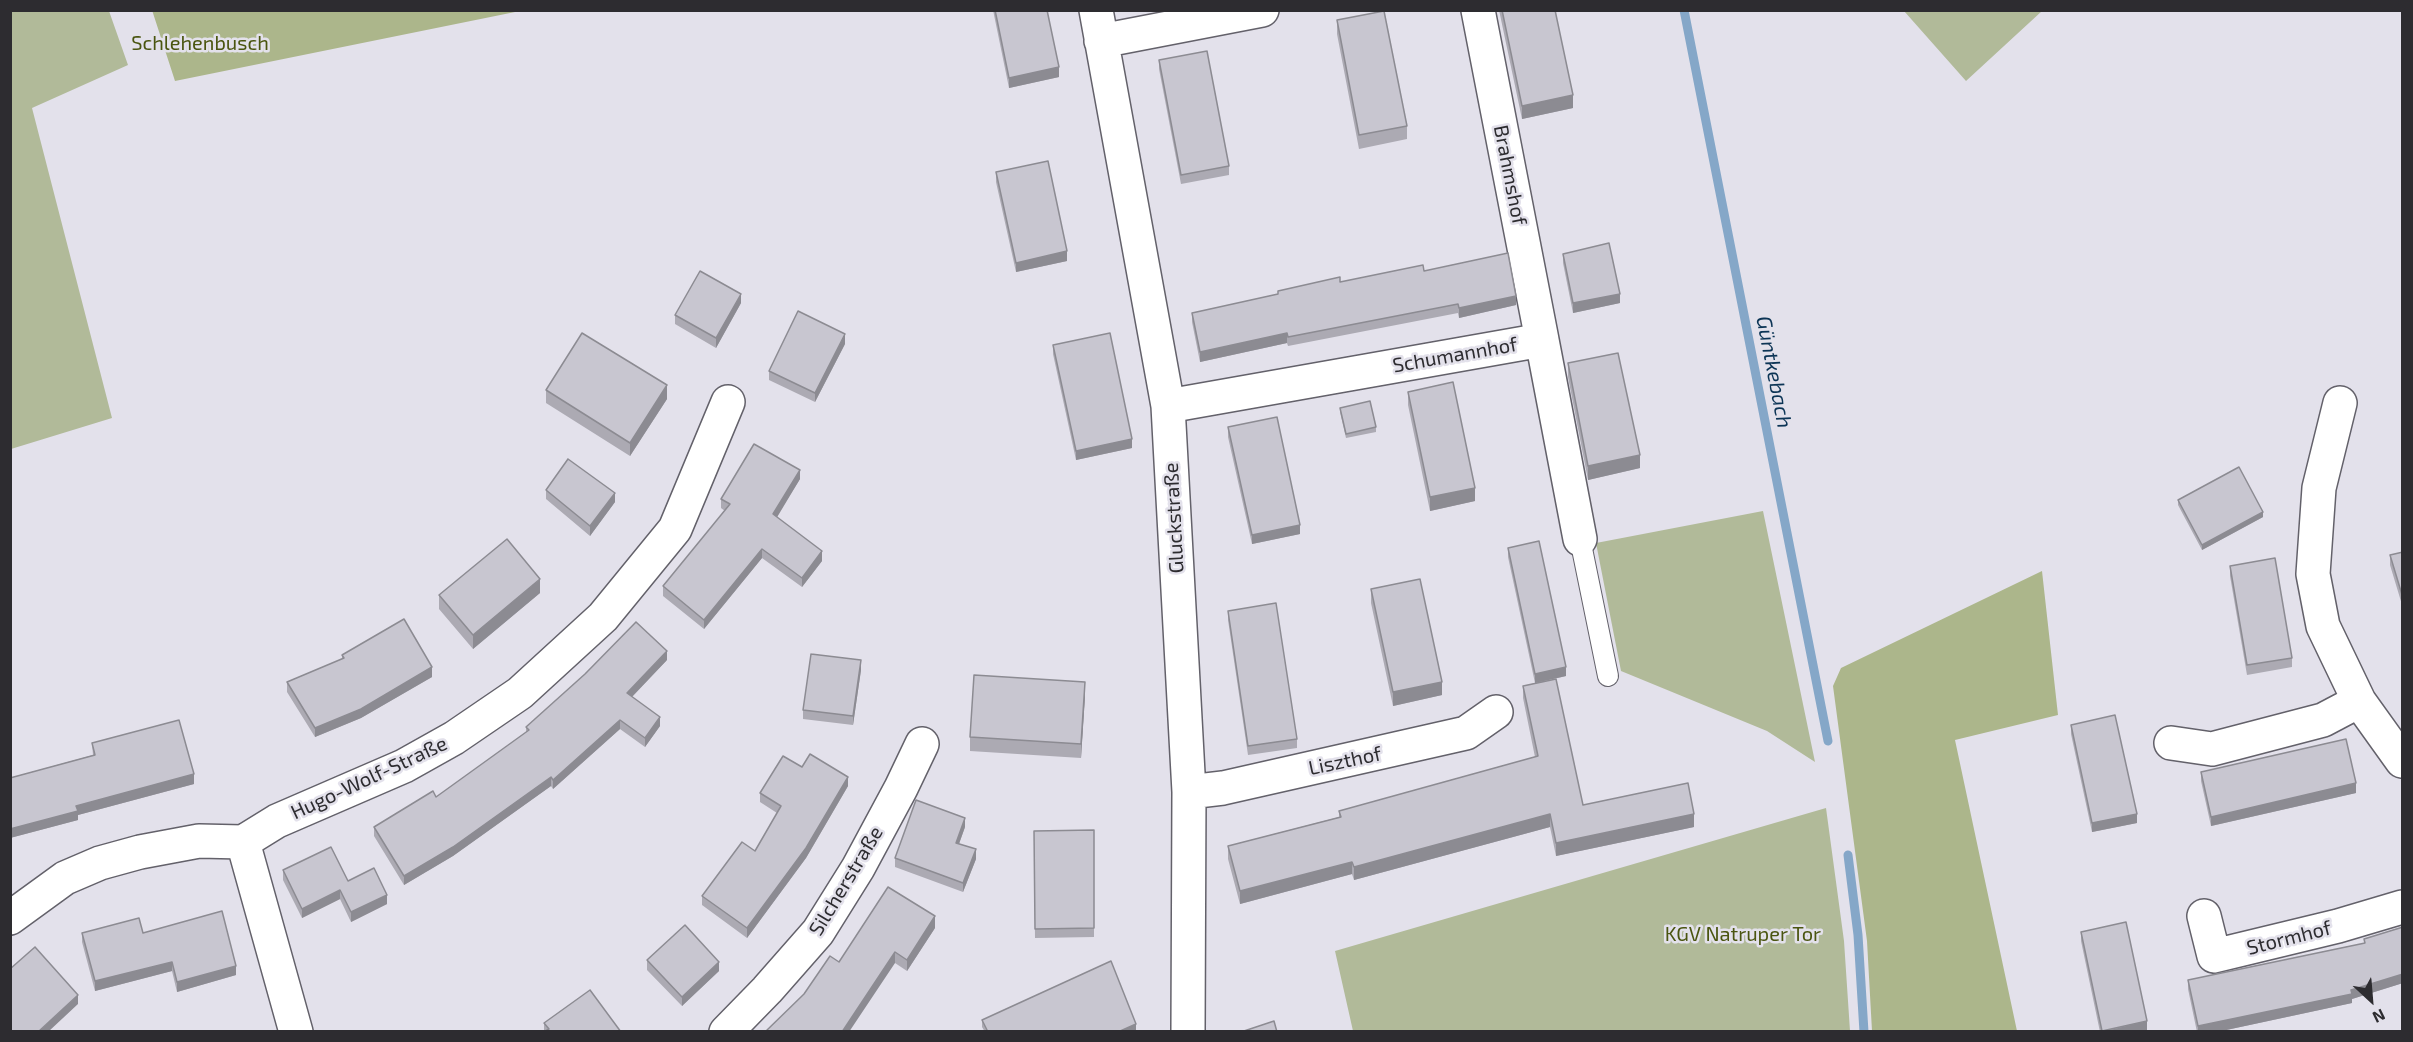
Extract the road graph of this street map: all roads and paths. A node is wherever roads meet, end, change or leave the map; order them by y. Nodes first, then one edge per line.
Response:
1 (1262, 10) edge
2 (1478, 10) edge
3 (1099, 26) edge
4 (1542, 340) junction
5 (728, 402) dead end
6 (2340, 403) dead end
7 (1168, 406) junction
8 (1580, 539) joint
9 (1608, 676) dead end
10 (2359, 701) junction
11 (1496, 712) dead end
12 (2171, 743) dead end
13 (922, 744) dead end
14 (2403, 761) edge
15 (1189, 792) junction
16 (243, 842) junction
17 (2403, 907) edge
18 (2204, 916) dead end
19 (10, 918) edge
20 (296, 1032) edge
21 (726, 1032) edge
22 (1188, 1032) edge

1 - 3 street
2 - 4 street, Brahmshof
3 - 7 street, Gluckstraße
4 - 7 street, Schumannhof
4 - 8 street, Schumannhof
5 - 16 street, Hugo-Wolf-Straße
6 - 10 street
7 - 15 street, Gluckstraße
8 - 9 lane
10 - 12 street
10 - 14 street
11 - 15 street, Liszthof
13 - 21 street, Silcherstraße
15 - 22 street, Gluckstraße
16 - 19 street
16 - 20 street
17 - 18 street, Stormhof

